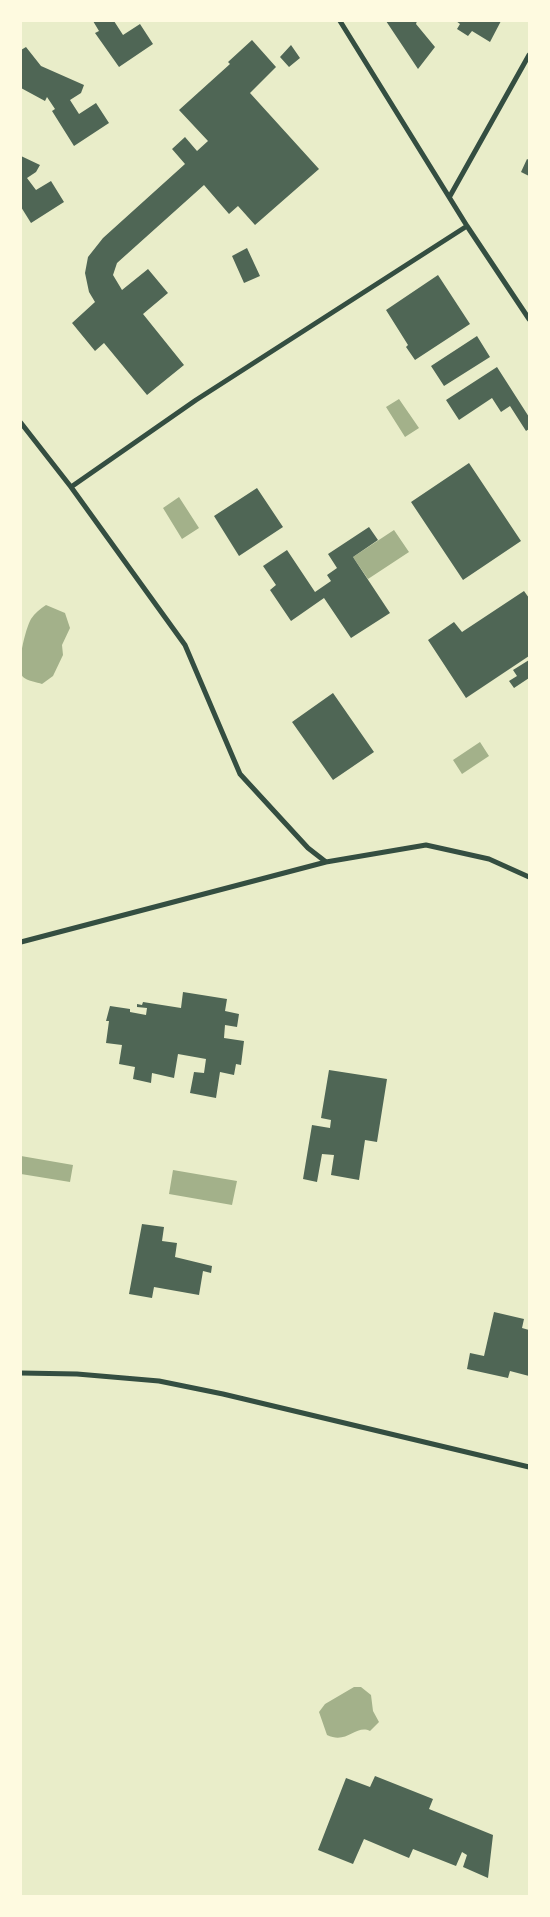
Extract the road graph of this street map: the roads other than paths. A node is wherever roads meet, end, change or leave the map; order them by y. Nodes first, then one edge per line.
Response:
1 (340, 21) edge
2 (529, 55) edge
3 (450, 196) junction
4 (467, 226) junction
5 (529, 320) edge
6 (21, 423) edge
7 (71, 487) junction
8 (326, 862) junction
9 (529, 877) edge
10 (21, 942) edge
11 (21, 1373) edge
12 (529, 1467) edge

1 - 3 street
2 - 3 street
3 - 4 street
4 - 5 street
4 - 7 street
6 - 7 street
7 - 8 street
8 - 9 street
8 - 10 street
11 - 12 street

